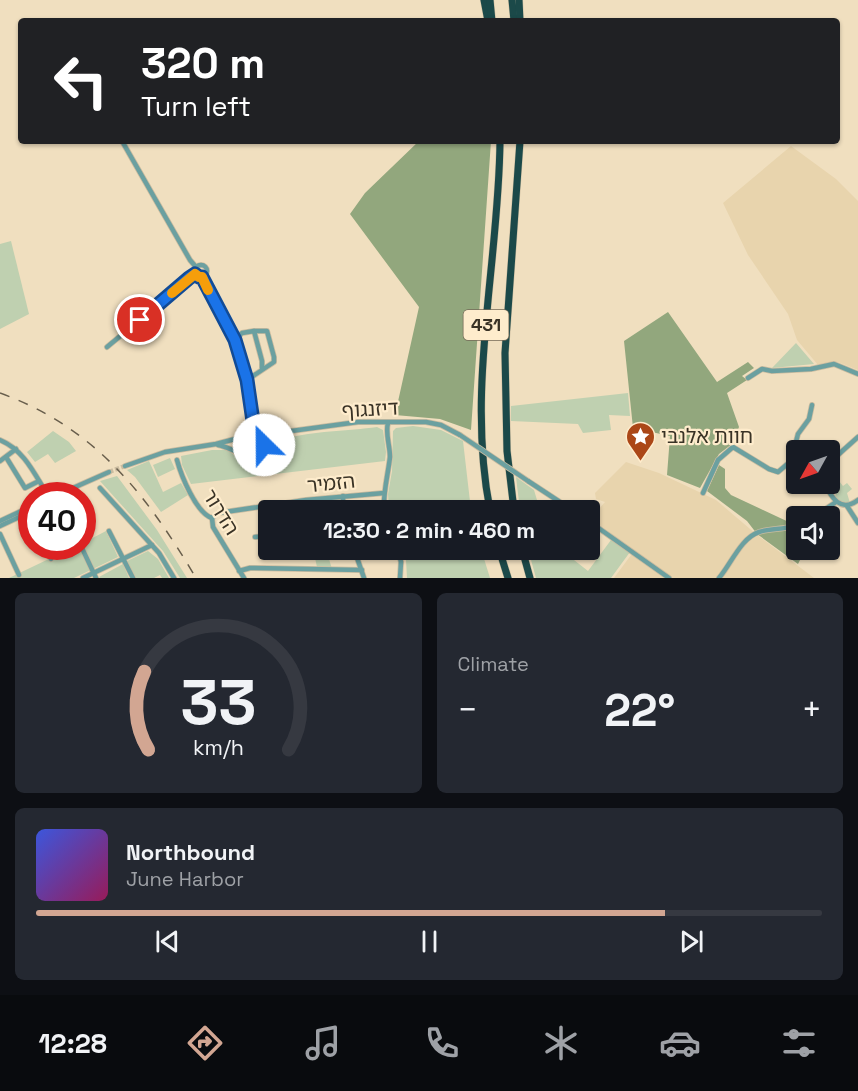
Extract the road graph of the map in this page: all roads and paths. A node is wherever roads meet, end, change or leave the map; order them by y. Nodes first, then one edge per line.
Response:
1 (484, 0) edge
2 (490, 0) edge
3 (512, 0) edge
4 (519, 0) edge
5 (489, 18) edge
6 (490, 18) edge
7 (514, 18) edge
8 (520, 18) edge
9 (124, 144) edge
10 (500, 144) edge
11 (520, 144) edge
12 (196, 267) junction
13 (195, 274) junction
14 (202, 277) junction
15 (254, 331) junction
16 (235, 340) junction
17 (107, 347) dead end
18 (262, 368) junction
19 (858, 374) edge
20 (748, 378) dead end
21 (247, 380) junction
22 (812, 405) dead end
23 (388, 423) junction
24 (278, 432) junction
25 (258, 436) junction
26 (858, 437) edge
27 (0, 440) edge
28 (235, 440) junction
29 (797, 440) edge
30 (216, 444) junction
31 (264, 445) junction
32 (16, 449) junction
33 (234, 450) junction
34 (840, 453) edge
35 (6, 458) junction
36 (0, 460) edge
37 (177, 460) dead end
38 (125, 465) tunnel mouth
39 (786, 467) edge
40 (109, 472) tunnel mouth
41 (39, 481) joint
42 (88, 482) edge
43 (100, 488) dead end
44 (703, 492) dead end
45 (384, 493) junction
46 (831, 494) edge
47 (343, 496) junction
48 (319, 500) edge
49 (343, 500) edge
50 (384, 500) edge
51 (489, 500) edge
52 (513, 500) edge
53 (557, 500) edge
54 (858, 500) edge
55 (836, 502) junction
56 (830, 506) edge
57 (847, 506) junction
58 (258, 509) edge
59 (18, 513) edge
60 (18, 517) edge
61 (212, 518) junction
62 (0, 521) edge
63 (858, 523) edge
64 (0, 525) edge
65 (786, 528) edge
66 (600, 529) edge
67 (109, 531) dead end
68 (0, 534) edge
69 (255, 537) dead end
70 (258, 537) edge
71 (152, 545) junction
72 (123, 559) junction
73 (88, 560) edge
74 (358, 560) edge
75 (401, 560) edge
76 (502, 560) edge
77 (525, 560) edge
78 (362, 570) junction
79 (239, 571) junction
80 (20, 575) dead end
81 (95, 575) edge
82 (83, 578) edge
83 (133, 578) edge
84 (174, 578) edge
85 (244, 578) edge
86 (364, 578) edge
87 (400, 578) edge
88 (508, 578) edge
89 (530, 578) edge
90 (669, 578) edge
91 (719, 578) edge

1 - 5 highway
2 - 6 highway
3 - 7 highway
4 - 8 highway
9 - 12 street
10 - 51 highway, 431
11 - 52 highway, 431
12 - 13 street
12 - 14 street
13 - 14 street
13 - 17 street
14 - 16 street
15 - 16 street
15 - 18 street
15 - 18 street
16 - 21 street
18 - 21 street
19 - 20 street
21 - 25 street
22 - 29 street
23 - 24 street, דיזנגוף
23 - 45 street
23 - 53 street, דיזנגוף, bridge
24 - 25 street, דיזנגוף
24 - 31 street
25 - 28 street, דיזנגוף
25 - 31 street
26 - 34 street
27 - 32 street
28 - 30 street
28 - 33 street
30 - 33 street
30 - 38 street
31 - 33 street
32 - 35 street
32 - 41 street
35 - 36 street
35 - 41 street
37 - 61 street, הדרור
39 - 44 street
40 - 42 street
43 - 71 street
45 - 47 street, הזמיר
45 - 50 street
46 - 55 street
47 - 48 street, הזמיר
47 - 49 street
54 - 57 street
55 - 56 street
55 - 57 street
57 - 63 street
58 - 61 street, הזמיר
59 - 62 street
60 - 64 street
61 - 79 street, הדרור
65 - 91 street
66 - 90 street
67 - 72 street
68 - 80 street
69 - 70 street
71 - 72 street
71 - 84 street
72 - 81 street
72 - 83 street
73 - 81 street
74 - 78 street
75 - 87 street
76 - 88 highway
77 - 89 highway
78 - 79 street
78 - 86 street
79 - 85 street, הדרור
81 - 82 street

